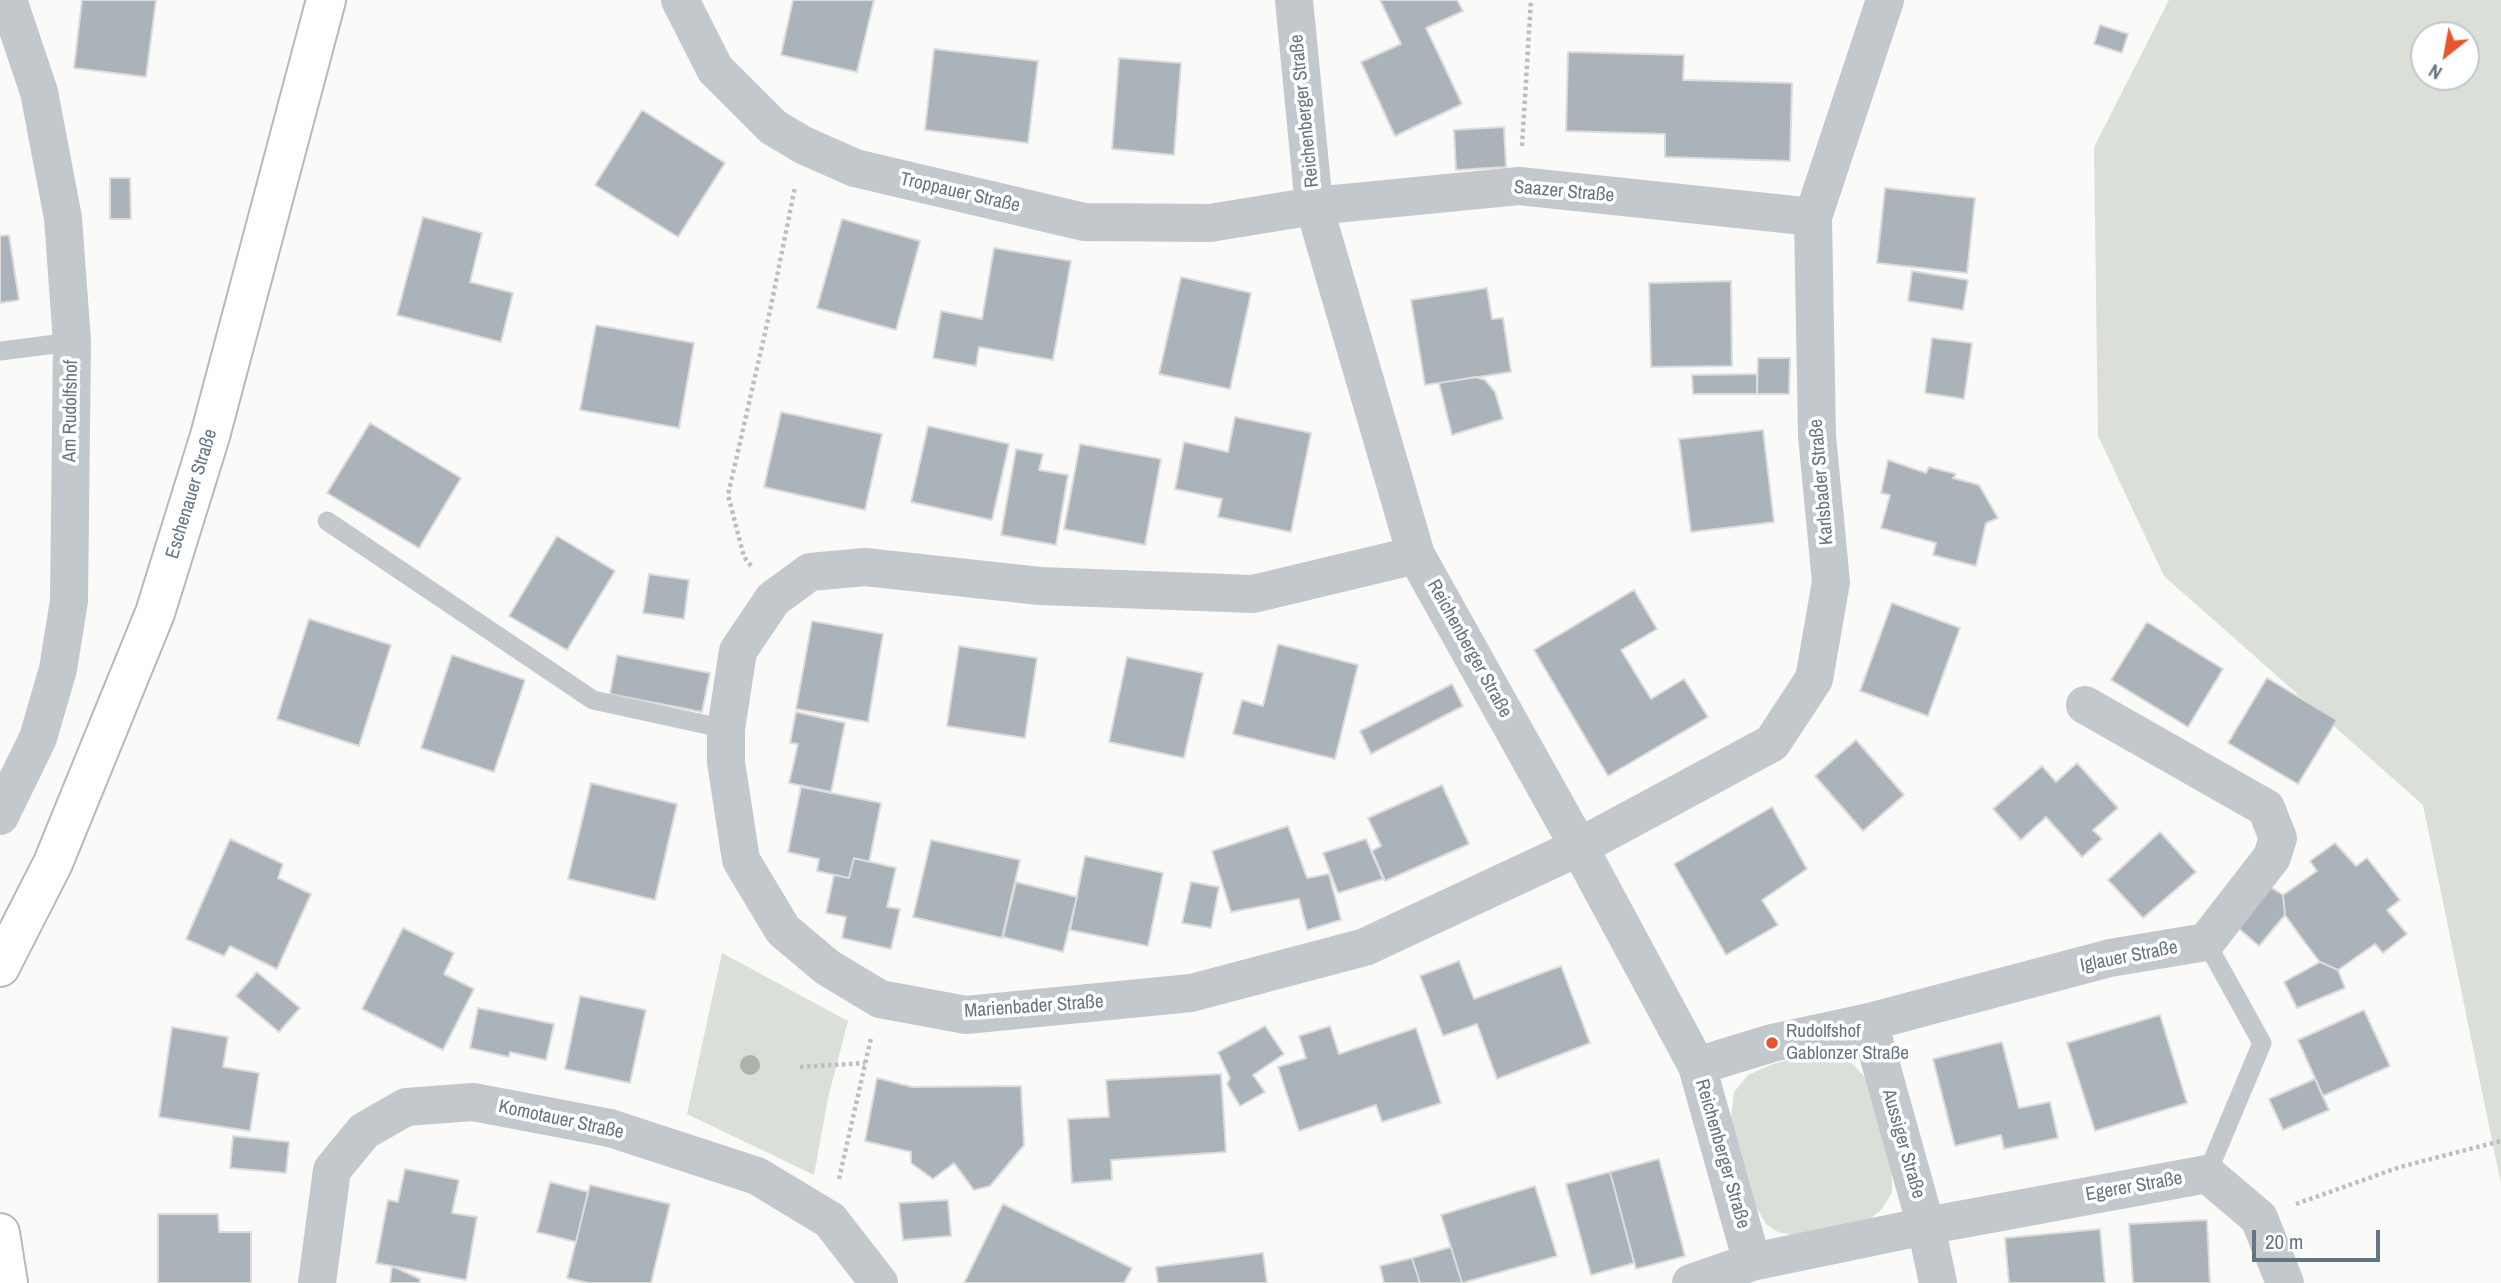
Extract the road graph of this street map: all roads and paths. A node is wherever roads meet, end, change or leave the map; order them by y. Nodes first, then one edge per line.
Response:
1 (8, 0) edge
2 (326, 0) edge
3 (680, 0) edge
4 (1294, 0) edge
5 (1531, 0) edge
6 (1885, 0) edge
7 (803, 145) junction
8 (1520, 186) junction
9 (1314, 206) junction
10 (1813, 217) junction
11 (72, 342) junction
12 (0, 351) edge
13 (327, 522) dead end
14 (1416, 555) junction
15 (773, 598) junction
16 (2085, 705) dead end
17 (726, 729) junction
18 (0, 816) edge
19 (1579, 846) junction
20 (2206, 942) junction
21 (0, 967) edge
22 (880, 999) junction
23 (1869, 1022) junction
24 (865, 1063) junction
25 (1697, 1066) junction
26 (800, 1067) dead end
27 (2501, 1141) edge
28 (2207, 1174) junction
29 (2259, 1218) junction
30 (830, 1220) junction
31 (1926, 1226) junction
32 (0, 1233) edge
33 (1752, 1262) junction
34 (8, 1283) edge
35 (317, 1283) edge
36 (878, 1283) edge
37 (1690, 1283) edge
38 (1938, 1283) edge
39 (2285, 1283) edge

1 - 11 street, Am Rudolfshof
2 - 21 main road, Eschenauer Straße
3 - 7 street, Troppauer Straße
4 - 9 street, Reichenberger Straße
5 - 8 path
6 - 10 street, Karlsbader Straße
7 - 9 street, Troppauer Straße
7 - 15 path
8 - 9 street, Saazer Straße
8 - 10 street, Saazer Straße
9 - 14 street, Reichenberger Straße
10 - 19 street, Karlsbader Straße
11 - 12 lane
11 - 18 street, Am Rudolfshof
13 - 17 lane
14 - 15 street, Marienbader Straße
14 - 19 street, Reichenberger Straße
15 - 17 street, Marienbader Straße
16 - 20 street
17 - 22 street, Marienbader Straße
19 - 22 street, Marienbader Straße
19 - 25 street, Reichenberger Straße
20 - 23 street, Iglauer Straße
20 - 28 lane
22 - 24 path
23 - 25 street, Iglauer Straße
23 - 31 street, Aussiger Straße
24 - 26 path
24 - 30 path
25 - 33 street, Reichenberger Straße
27 - 29 path
28 - 29 street, Egerer Straße
28 - 31 street, Egerer Straße
29 - 39 street, Egerer Straße
30 - 35 street, Komotauer Straße
30 - 36 street, Komotauer Straße
31 - 33 street, Aussiger Straße
31 - 38 street, Aussiger Straße
32 - 34 main road
33 - 37 street, Aussiger Straße

